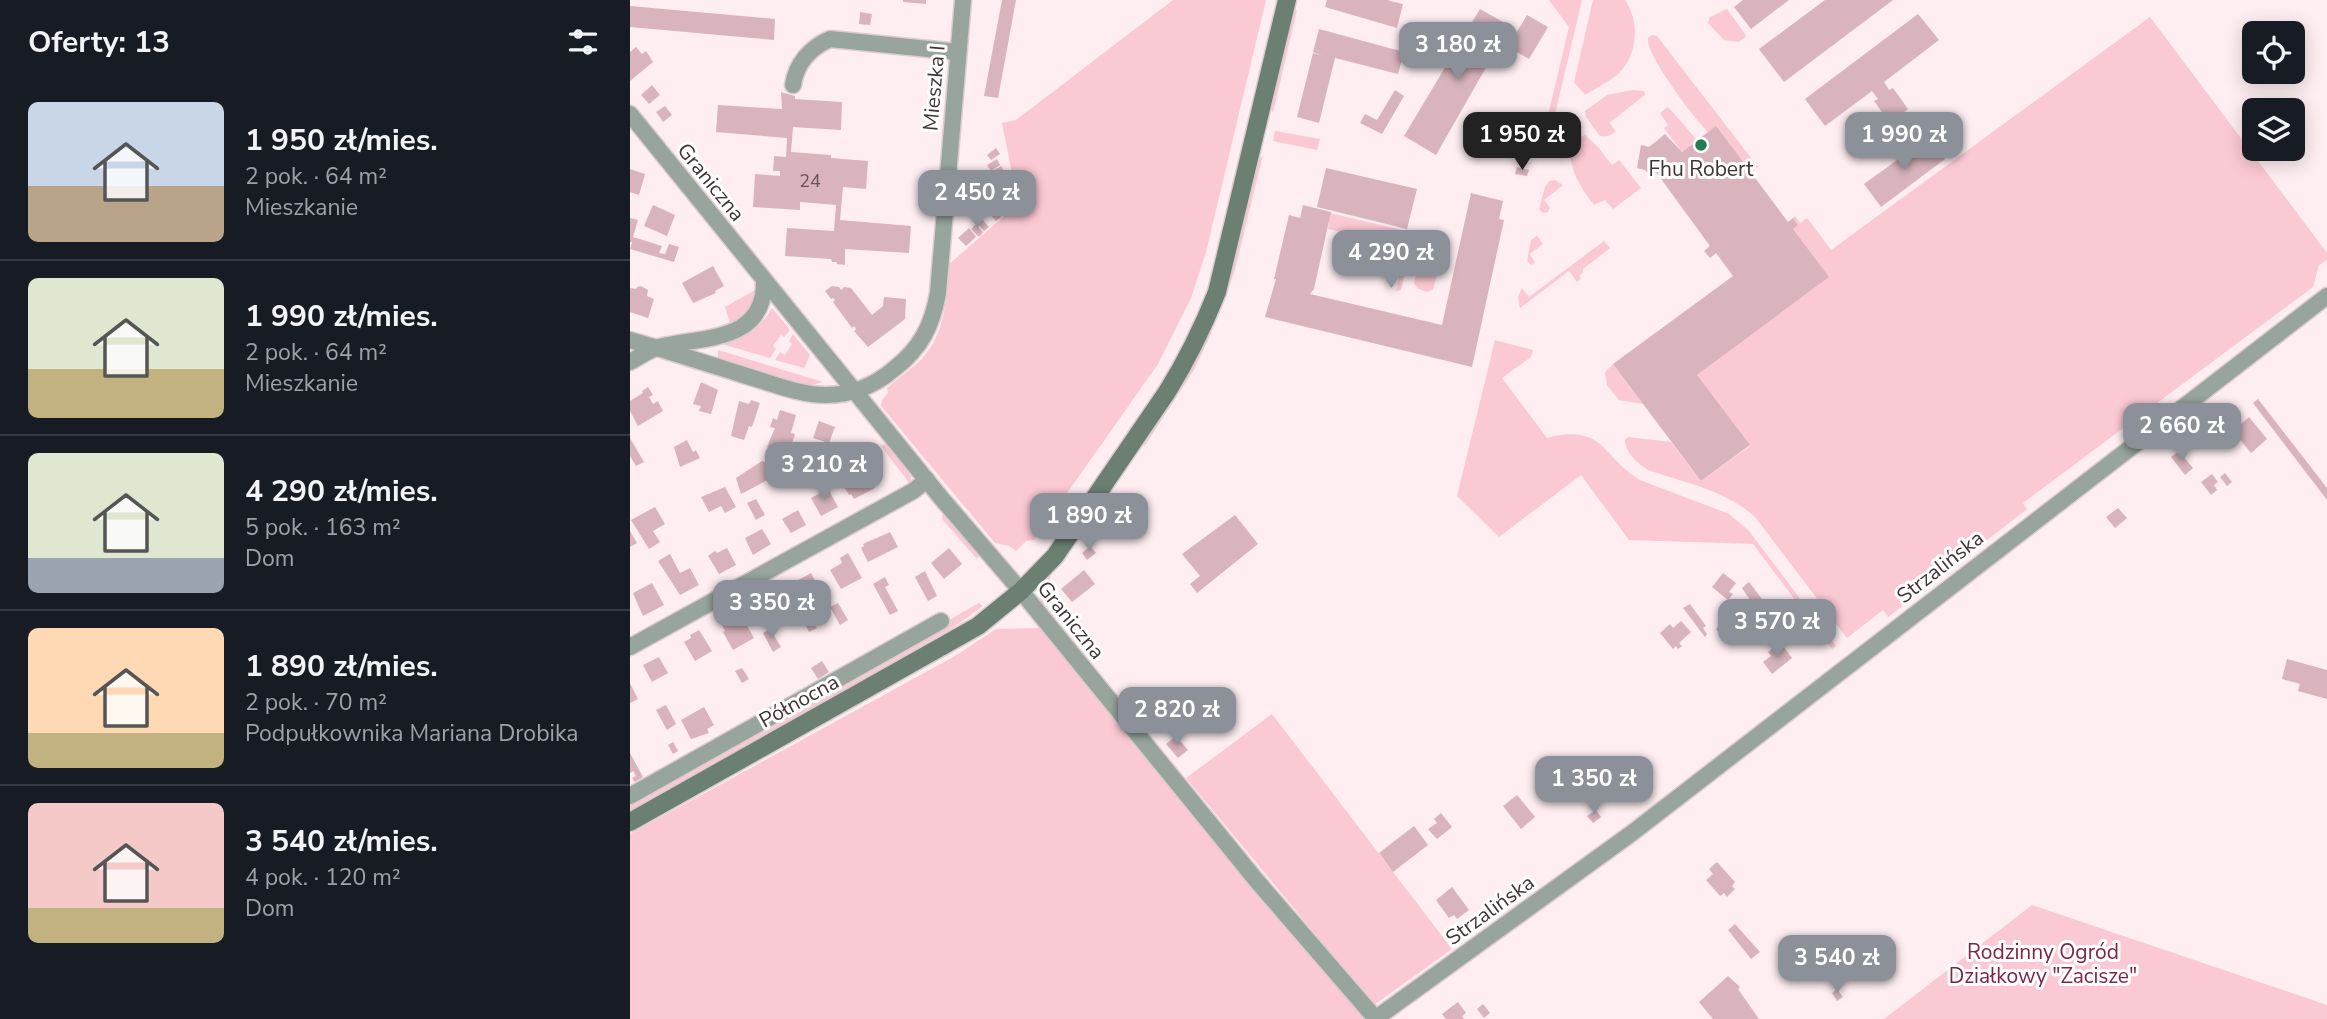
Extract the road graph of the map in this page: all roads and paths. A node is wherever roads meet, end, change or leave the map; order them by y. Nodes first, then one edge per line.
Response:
1 (963, 0) edge
2 (1287, 0) edge
3 (958, 52) junction
4 (793, 85) dead end
5 (630, 114) edge
6 (764, 281) junction
7 (2327, 296) edge
8 (630, 340) edge
9 (656, 348) junction
10 (630, 362) edge
11 (855, 392) junction
12 (927, 480) junction
13 (1021, 591) junction
14 (940, 621) dead end
15 (630, 647) edge
16 (630, 796) edge
17 (630, 822) edge
18 (1376, 1019) edge

1 - 3 street, Mieszka I
2 - 13 main road, Północna
3 - 4 street
3 - 11 street, Mieszka I
5 - 6 street, Graniczna
6 - 9 street
6 - 11 street, Graniczna
7 - 18 street, Strzalińska
8 - 9 street
9 - 10 street
9 - 11 street
11 - 12 street, Graniczna
12 - 13 street, Graniczna
12 - 15 street
13 - 17 main road, Północna
13 - 18 street, Graniczna
14 - 16 street, Północna

